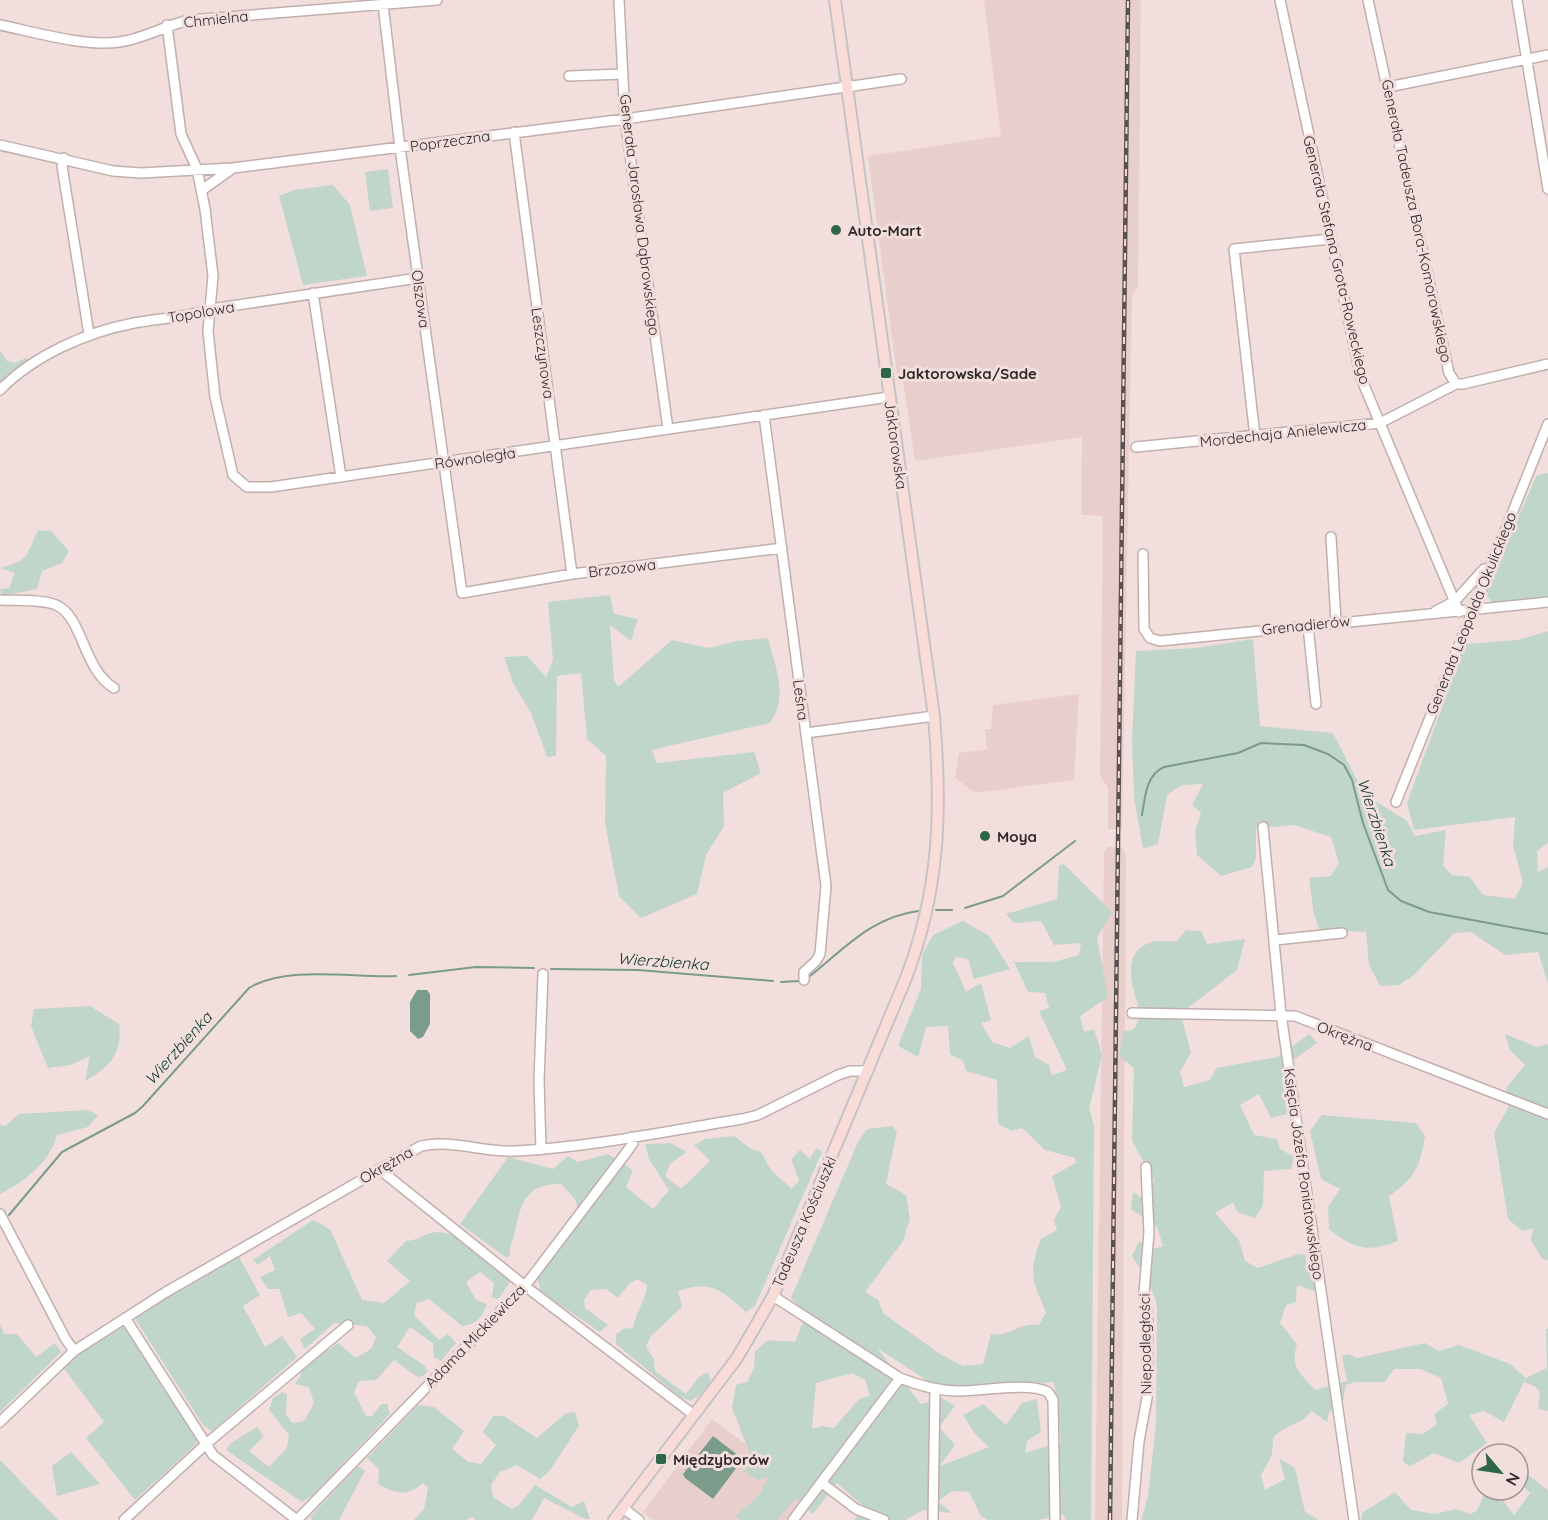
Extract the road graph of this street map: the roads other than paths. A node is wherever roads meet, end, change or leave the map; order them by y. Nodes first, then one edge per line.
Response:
1 (437, 0) edge
2 (619, 0) edge
3 (835, 0) edge
4 (1280, 0) edge
5 (1368, 0) edge
6 (1517, 0) edge
7 (359, 3) edge
8 (383, 4) junction
9 (0, 25) edge
10 (167, 25) junction
11 (1548, 55) edge
12 (1526, 58) junction
13 (623, 74) junction
14 (569, 76) dead end
15 (901, 79) dead end
16 (847, 86) junction
17 (1388, 87) junction
18 (626, 118) junction
19 (514, 132) junction
20 (0, 145) edge
21 (400, 148) junction
22 (64, 158) junction
23 (233, 168) junction
24 (197, 169) junction
25 (1548, 189) edge
26 (202, 190) junction
27 (1331, 239) junction
28 (418, 278) junction
29 (313, 293) junction
30 (211, 309) junction
31 (89, 334) junction
32 (1548, 364) edge
33 (1456, 384) junction
34 (0, 390) edge
35 (889, 397) junction
36 (764, 415) junction
37 (1380, 423) junction
38 (1548, 424) edge
39 (668, 429) junction
40 (1255, 437) junction
41 (556, 446) junction
42 (1136, 447) dead end
43 (444, 462) junction
44 (341, 477) junction
45 (1331, 537) dead end
46 (782, 548) junction
47 (1143, 554) dead end
48 (1491, 560) junction
49 (572, 574) junction
50 (462, 593) joint
51 (0, 600) edge
52 (1455, 601) junction
53 (1548, 602) edge
54 (1471, 611) junction
55 (1433, 612) junction
56 (1459, 612) junction
57 (1336, 622) junction
58 (1308, 626) junction
59 (114, 688) dead end
60 (1316, 704) dead end
61 (934, 716) junction
62 (806, 733) junction
63 (1396, 802) dead end
64 (1263, 827) dead end
65 (932, 891) joint
66 (1342, 933) dead end
67 (1275, 940) junction
68 (543, 974) dead end
69 (804, 980) dead end
70 (1132, 1013) dead end
71 (1281, 1014) junction
72 (868, 1071) junction
73 (1548, 1114) edge
74 (632, 1137) junction
75 (541, 1150) junction
76 (1146, 1167) dead end
77 (379, 1169) junction
78 (0, 1214) edge
79 (525, 1286) junction
80 (772, 1296) junction
81 (125, 1318) junction
82 (348, 1325) dead end
83 (74, 1351) junction
84 (900, 1378) junction
85 (935, 1390) junction
86 (694, 1415) junction
87 (0, 1422) edge
88 (206, 1444) junction
89 (822, 1483) junction
90 (623, 1508) junction
91 (124, 1520) edge
92 (297, 1520) edge
93 (614, 1520) edge
94 (639, 1520) edge
95 (794, 1520) edge
96 (884, 1520) edge
97 (933, 1520) edge
98 (1055, 1520) edge
99 (1132, 1520) edge
100 (1354, 1520) edge

1 - 8 street, Chmielna
2 - 13 street, Generała Jarosława Dąbrowskiego
3 - 16 main road, Jaktorowska
4 - 27 street, Generała Stefana Grota-Roweckiego
5 - 17 street, Generała Tadeusza Bora-Komorowskiego
6 - 12 street
7 - 8 street, Chmielna
7 - 10 street, Chmielna
8 - 21 street, Olszowa
9 - 10 street, Chmielna
10 - 24 street, Równoległa
11 - 12 street
12 - 17 street
12 - 25 street
13 - 14 street
13 - 18 street, Generała Jarosława Dąbrowskiego
15 - 16 street, Poprzeczna
16 - 18 street, Poprzeczna
16 - 35 main road, Jaktorowska
17 - 33 street, Generała Tadeusza Bora-Komorowskiego
18 - 19 street, Poprzeczna
18 - 39 street, Generała Jarosława Dąbrowskiego
19 - 21 street, Poprzeczna
19 - 41 street, Leszczynowa
20 - 22 street, Poprzeczna
21 - 23 street, Poprzeczna
21 - 28 street, Olszowa
22 - 24 street, Poprzeczna
22 - 31 street
23 - 24 street, Poprzeczna
23 - 26 street
24 - 26 street, Równoległa
26 - 30 street, Równoległa
27 - 37 street, Generała Stefana Grota-Roweckiego
27 - 40 street
28 - 29 street, Topolowa
28 - 43 street, Olszowa
29 - 30 street, Topolowa
29 - 44 street
30 - 31 street, Topolowa
30 - 44 street, Równoległa
31 - 34 street, Topolowa
32 - 33 street
33 - 37 street, Mordechaja Anielewicza
35 - 36 street, Równoległa
35 - 61 main road, Jaktorowska
36 - 39 street, Równoległa
36 - 46 street, Leśna
37 - 40 street, Mordechaja Anielewicza
37 - 52 street, Generała Stefana Grota-Roweckiego
38 - 48 street, Generała Leopolda Okulickiego
39 - 41 street, Równoległa
40 - 42 street, Mordechaja Anielewicza
41 - 43 street, Równoległa
41 - 49 street, Leszczynowa
43 - 44 street, Równoległa
43 - 50 street, Olszowa
45 - 57 street
46 - 49 street, Brzozowa
46 - 62 street, Leśna
47 - 58 street, Grenadierów
48 - 52 street
48 - 54 street, Generała Leopolda Okulickiego
49 - 50 street, Brzozowa
51 - 59 street
52 - 55 street
52 - 56 street, Generała Stefana Grota-Roweckiego
53 - 54 street, Grenadierów
54 - 56 street, Grenadierów
54 - 63 street, Generała Leopolda Okulickiego
55 - 56 street, Grenadierów
55 - 57 street, Grenadierów
57 - 58 street, Grenadierów
58 - 60 street
61 - 62 street
61 - 65 main road, Jaktorowska
62 - 69 street, Leśna
64 - 67 street, Księcia Józefa Poniatowskiego
65 - 72 main road, Tadeusza Kościuszki
66 - 67 street
67 - 71 street, Księcia Józefa Poniatowskiego
68 - 75 street
70 - 71 street, Okrężna
71 - 73 street, Okrężna
71 - 100 street, Księcia Józefa Poniatowskiego
72 - 74 street, Okrężna
72 - 80 main road, Tadeusza Kościuszki
74 - 75 street, Okrężna
74 - 79 street, Adama Mickiewicza
75 - 77 street, Okrężna
76 - 99 street, Niepodległości
77 - 79 street
77 - 81 street, Okrężna
78 - 83 street
79 - 86 street
79 - 92 street, Adama Mickiewicza
80 - 84 street
80 - 86 main road, Tadeusza Kościuszki
81 - 83 street, Okrężna
81 - 88 street
82 - 88 street
83 - 87 street, Okrężna
84 - 85 street
84 - 89 street
85 - 97 street
85 - 98 street
86 - 90 main road, Tadeusza Kościuszki
88 - 91 street
88 - 92 street
89 - 95 street
89 - 96 street
90 - 93 main road, Tadeusza Kościuszki
90 - 94 street

